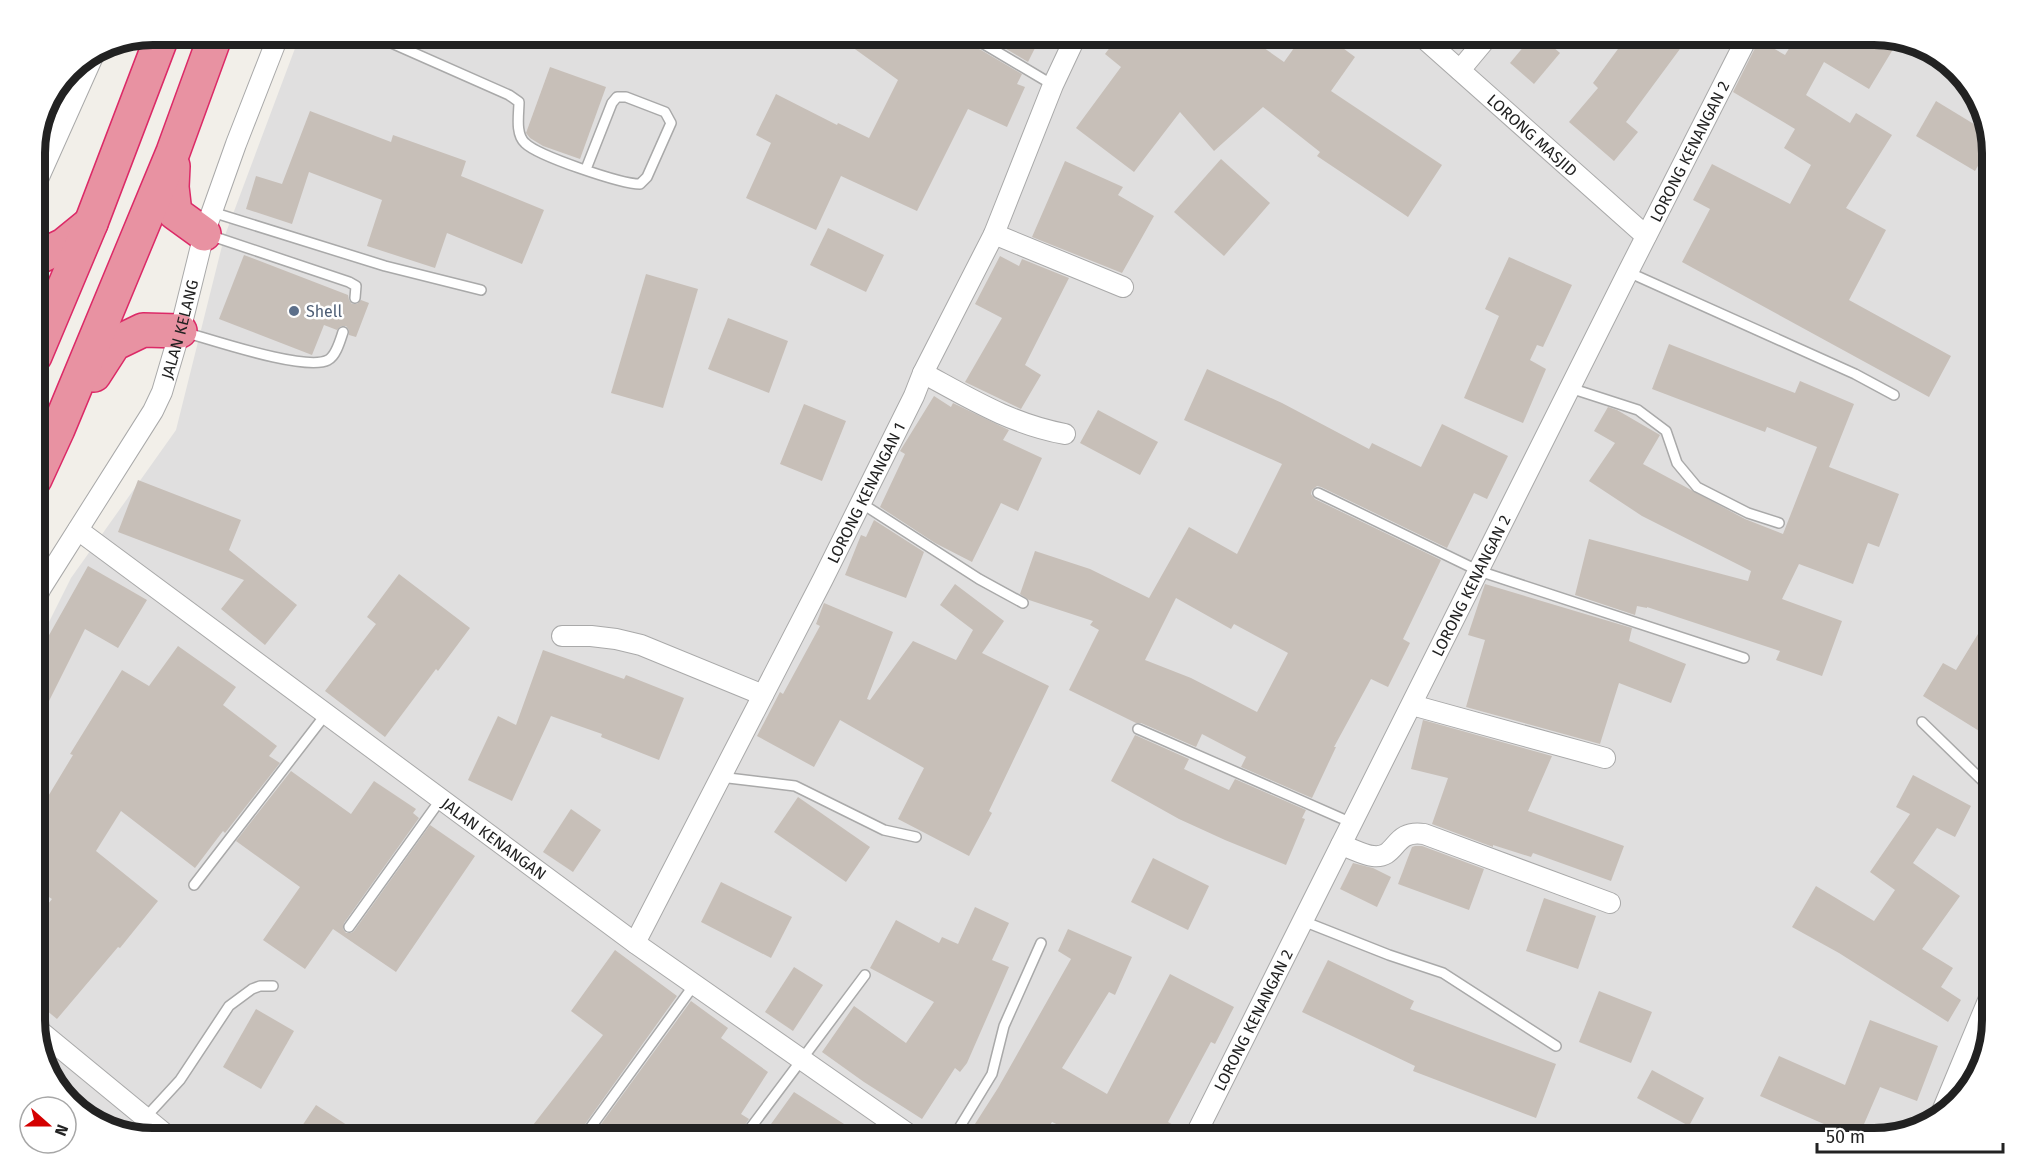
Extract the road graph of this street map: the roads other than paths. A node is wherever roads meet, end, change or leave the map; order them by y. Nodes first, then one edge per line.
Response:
1 (160, 45) edge
2 (212, 45) edge
3 (275, 45) edge
4 (395, 45) edge
5 (985, 45) edge
6 (1072, 45) edge
7 (1432, 45) edge
8 (1481, 45) edge
9 (1743, 45) edge
10 (88, 67) edge
11 (1460, 70) junction
12 (1053, 86) junction
13 (173, 152) junction
14 (45, 164) edge
15 (586, 169) junction
16 (91, 223) junction
17 (208, 223) junction
18 (994, 234) junction
19 (1646, 236) junction
20 (45, 254) edge
21 (1628, 272) junction
22 (1123, 287) dead end
23 (481, 290) dead end
24 (355, 298) dead end
25 (180, 331) junction
26 (45, 332) edge
27 (343, 332) dead end
28 (923, 373) junction
29 (1570, 388) junction
30 (1894, 395) dead end
31 (58, 429) junction
32 (1065, 434) dead end
33 (45, 458) edge
34 (1318, 493) dead end
35 (861, 503) junction
36 (1779, 523) dead end
37 (78, 530) junction
38 (1479, 571) junction
39 (45, 584) edge
40 (1023, 603) dead end
41 (562, 636) dead end
42 (1744, 658) dead end
43 (763, 695) junction
44 (1412, 705) junction
45 (326, 714) junction
46 (1922, 722) dead end
47 (1138, 729) dead end
48 (1605, 758) dead end
49 (720, 777) junction
50 (1982, 780) edge
51 (441, 799) junction
52 (1352, 823) junction
53 (916, 837) dead end
54 (1341, 845) junction
55 (194, 885) dead end
56 (1610, 903) dead end
57 (1302, 921) junction
58 (349, 927) dead end
59 (635, 943) junction
60 (1041, 943) dead end
61 (865, 975) dead end
62 (694, 985) junction
63 (273, 986) dead end
64 (1982, 1015) edge
65 (46, 1036) edge
66 (1556, 1046) dead end
67 (803, 1059) junction
68 (1947, 1099) edge
69 (145, 1118) junction
70 (158, 1128) edge
71 (590, 1128) edge
72 (751, 1128) edge
73 (900, 1128) edge
74 (959, 1128) edge
75 (1199, 1128) edge

1 - 16 highway
2 - 13 highway
3 - 17 street, JALAN KELANG
4 - 15 lane
5 - 12 lane
6 - 12 street, LORONG KENANGAN 1
7 - 11 street, LORONG MASJID
8 - 11 street
9 - 19 street, LORONG KENANGAN 2
10 - 14 street
11 - 19 street, LORONG MASJID
12 - 18 street, LORONG KENANGAN 1
13 - 17 highway
13 - 31 highway
15 - 15 lane
16 - 20 highway
16 - 26 highway
17 - 23 lane
17 - 24 lane
17 - 25 street, JALAN KELANG
18 - 22 street
18 - 28 street, LORONG KENANGAN 1
19 - 21 street, LORONG KENANGAN 2
21 - 29 street, LORONG KENANGAN 2
21 - 30 lane
25 - 27 lane
25 - 31 highway
25 - 37 street, JALAN KELANG
28 - 32 street
28 - 35 street, LORONG KENANGAN 1
29 - 36 lane
29 - 38 street, LORONG KENANGAN 2
31 - 33 highway
34 - 38 lane
35 - 40 lane
35 - 43 street, LORONG KENANGAN 1
37 - 39 street, JALAN KELANG
37 - 45 street, JALAN KENANGAN
38 - 42 lane
38 - 44 street, LORONG KENANGAN 2
41 - 43 street
43 - 49 street, LORONG KENANGAN 1
44 - 48 street
44 - 52 street, LORONG KENANGAN 2
45 - 51 street, JALAN KENANGAN
45 - 55 lane
46 - 50 lane
47 - 52 lane
49 - 53 lane
49 - 59 street, LORONG KENANGAN 1
51 - 58 lane
51 - 59 street, JALAN KENANGAN
52 - 54 street, LORONG KENANGAN 2
54 - 56 street
54 - 57 street, LORONG KENANGAN 2
57 - 66 lane
57 - 75 street, LORONG KENANGAN 2
59 - 62 street, JALAN KENANGAN
60 - 74 lane
61 - 67 lane
62 - 67 street, JALAN KENANGAN
62 - 71 lane
63 - 69 lane
64 - 68 street
65 - 69 street
67 - 72 lane
67 - 73 street, JALAN KENANGAN
69 - 70 street

